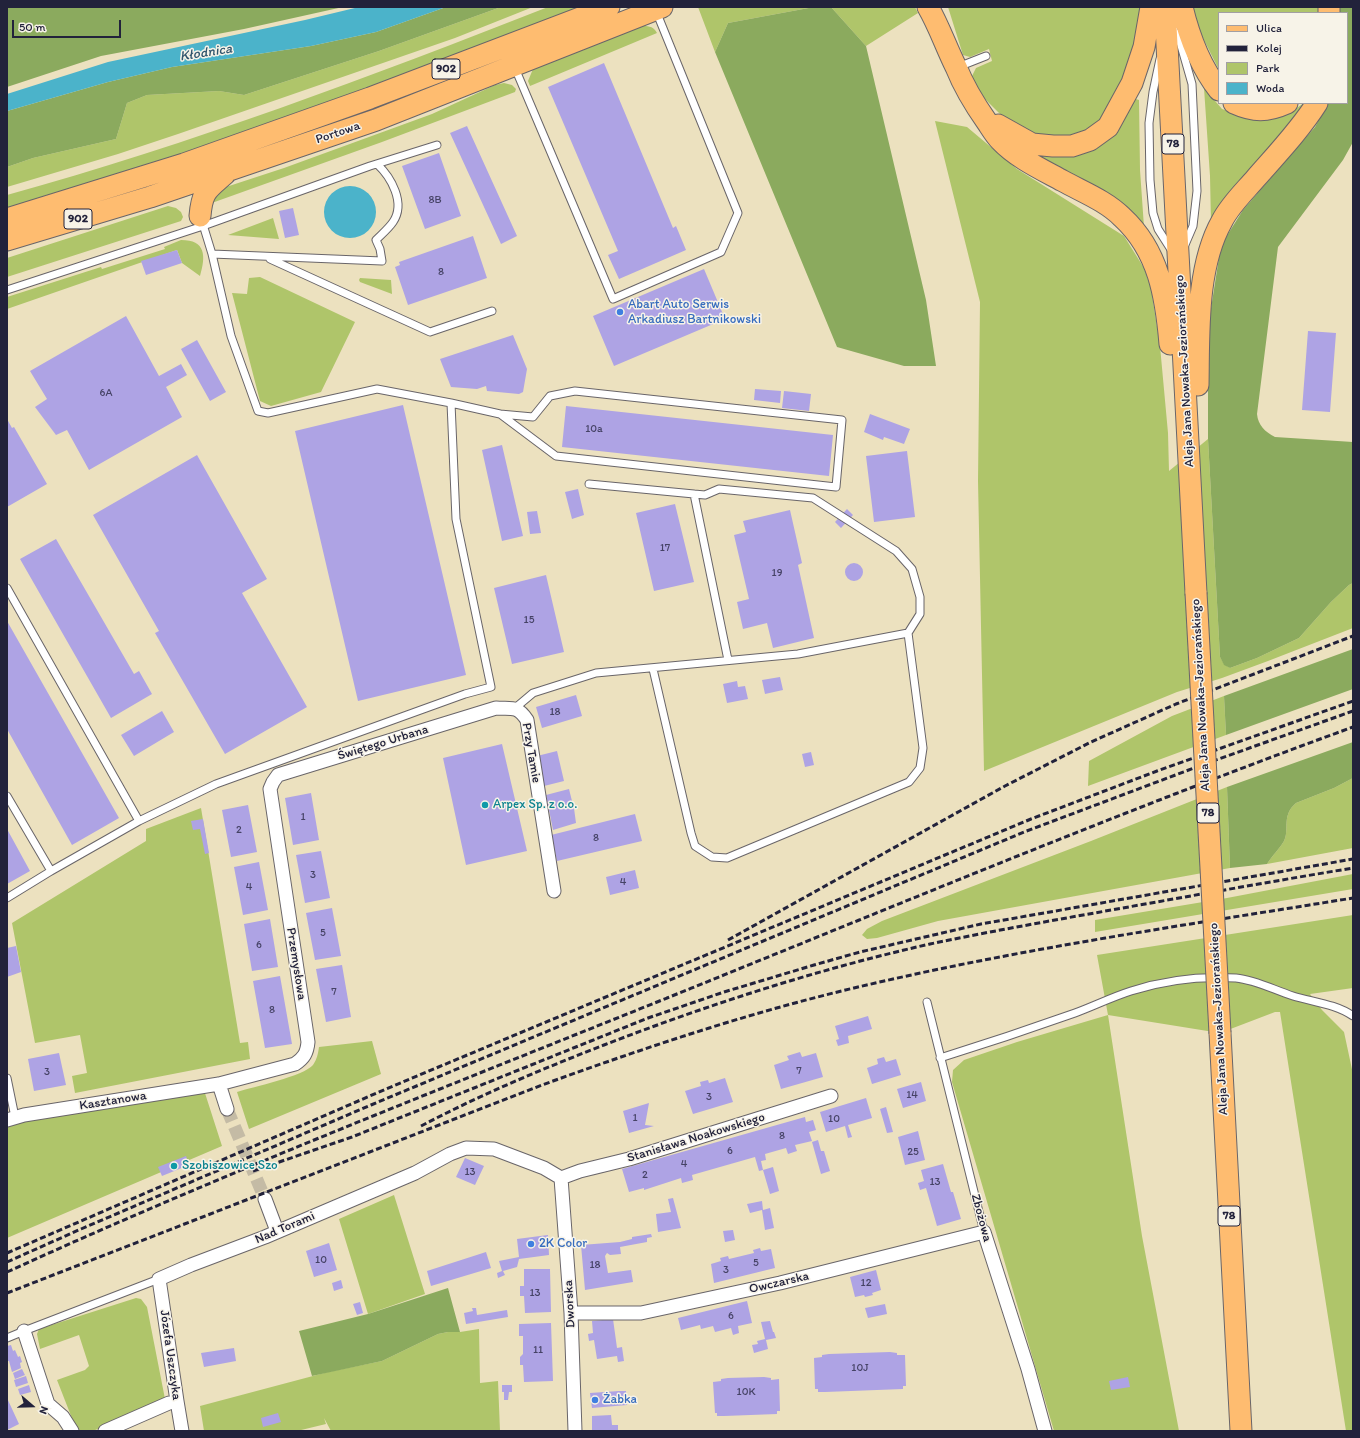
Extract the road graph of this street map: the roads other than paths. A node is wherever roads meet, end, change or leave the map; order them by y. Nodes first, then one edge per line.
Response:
1 (609, 7) edge
2 (659, 8) edge
3 (933, 11) edge
4 (1166, 12) edge
5 (986, 56) dead end
6 (514, 66) junction
7 (956, 68) junction
8 (1218, 89) edge
9 (1236, 104) edge
10 (1285, 104) edge
11 (1316, 104) edge
12 (984, 117) junction
13 (437, 145) dead end
14 (377, 164) junction
15 (232, 169) junction
16 (150, 197) junction
17 (7, 219) edge
18 (201, 221) junction
19 (7, 240) edge
20 (212, 254) junction
21 (266, 257) junction
22 (7, 290) edge
23 (492, 311) dead end
24 (450, 402) junction
25 (500, 414) junction
26 (1189, 449) junction
27 (589, 484) dead end
28 (694, 494) junction
29 (7, 588) edge
30 (908, 633) junction
31 (728, 660) junction
32 (653, 669) junction
33 (496, 708) joint
34 (514, 709) junction
35 (273, 782) joint
36 (7, 796) edge
37 (139, 821) junction
38 (51, 871) junction
39 (554, 891) dead end
40 (7, 898) edge
41 (927, 1002) dead end
42 (1353, 1016) edge
43 (940, 1058) junction
44 (7, 1078) edge
45 (219, 1084) junction
46 (831, 1096) dead end
47 (227, 1108) tunnel mouth
48 (11, 1118) edge
49 (561, 1178) junction
50 (265, 1199) tunnel mouth
51 (277, 1231) junction
52 (984, 1232) junction
53 (159, 1279) junction
54 (571, 1313) junction
55 (24, 1331) junction
56 (7, 1338) edge
57 (1239, 1399) junction
58 (169, 1403) dead end
59 (72, 1431) edge
60 (105, 1431) edge
61 (182, 1431) edge
62 (575, 1431) edge
63 (1045, 1431) edge
64 (1241, 1431) edge
65 (1252, 1431) edge

1 - 17 main road, Portowa / 902
2 - 6 main road, Portowa / 902
2 - 6 lane
3 - 7 main road
4 - 8 main road
4 - 12 main road
4 - 26 main road, Aleja Jana Nowaka-Jeziorańskiego / 78
5 - 7 lane
6 - 15 main road, Portowa / 902
7 - 12 main road
9 - 10 main road
11 - 26 main road
12 - 26 main road
13 - 14 lane
14 - 18 lane
14 - 21 lane
15 - 16 main road, Portowa / 902
15 - 18 main road
16 - 18 main road
16 - 19 main road, Portowa / 902
18 - 20 lane
18 - 22 lane
20 - 21 lane
20 - 24 lane
21 - 23 lane
24 - 25 lane
24 - 37 lane
25 - 25 lane
26 - 57 main road, Aleja Jana Nowaka-Jeziorańskiego / 78, bridge
27 - 28 lane
28 - 30 lane
28 - 31 lane
29 - 37 lane
30 - 31 lane
30 - 32 lane
31 - 32 lane
32 - 34 lane
33 - 34 street, Przy Tamie
33 - 35 street, Świętego Urbana
34 - 39 street, Przy Tamie
35 - 45 street, Przemysłowa
36 - 38 lane
37 - 38 lane
38 - 40 lane
41 - 43 lane, Zbożowa
42 - 43 lane
43 - 52 lane, Zbożowa
44 - 48 lane
45 - 47 street
45 - 48 street, Kasztanowa
46 - 49 street, Stanisława Noakowskiego
49 - 51 street, Nad Torami
49 - 54 street, Dworska
50 - 51 street
51 - 53 street, Nad Torami
52 - 54 street, Owczarska
52 - 63 street, Zbożowa
53 - 55 lane, Nad Torami
53 - 61 street, Józefa Uszczyka
54 - 62 street, Dworska
55 - 56 lane, Nad Torami
55 - 59 street
57 - 64 main road, Aleja Jana Nowaka-Jeziorańskiego / 78
57 - 65 main road
58 - 60 street

